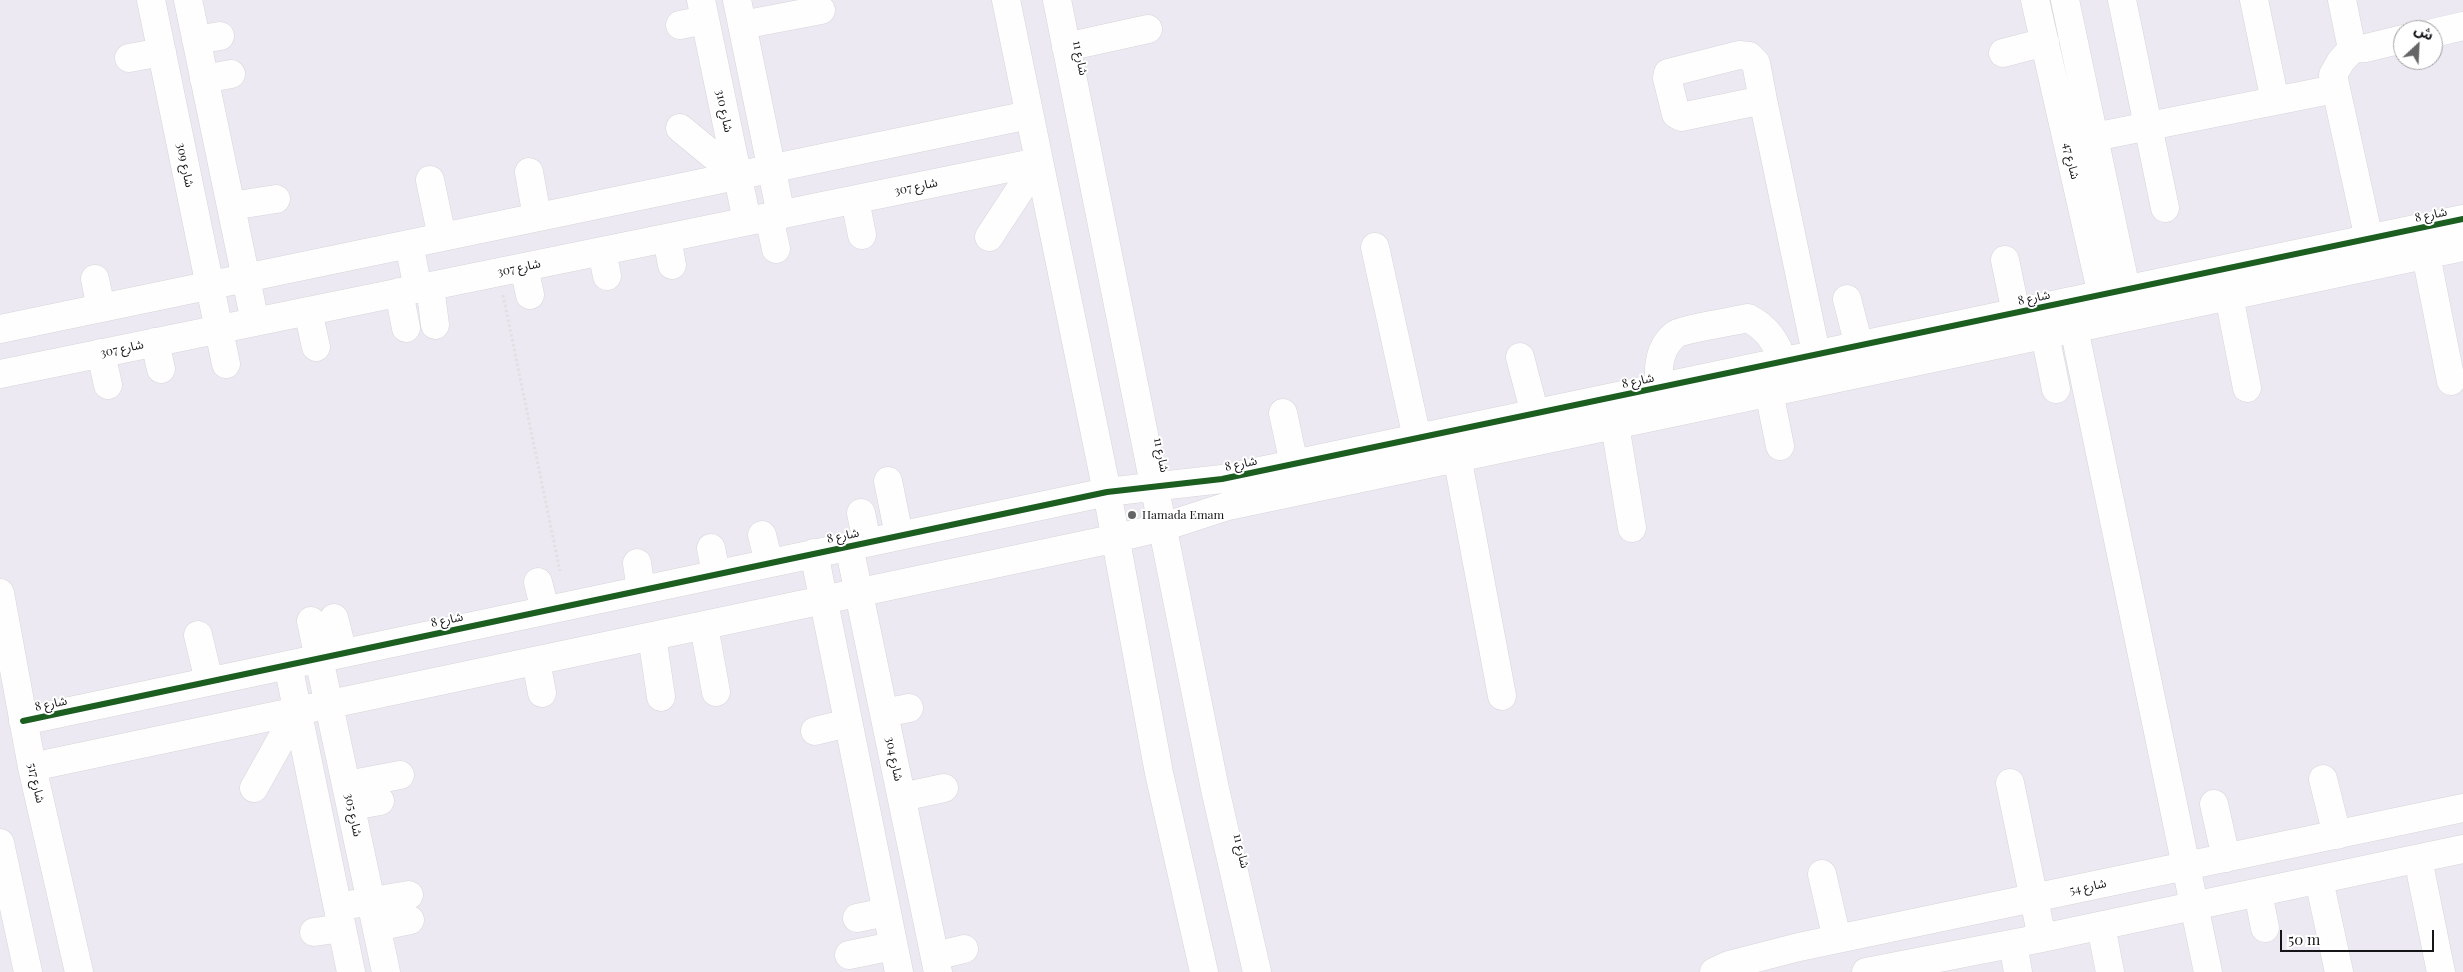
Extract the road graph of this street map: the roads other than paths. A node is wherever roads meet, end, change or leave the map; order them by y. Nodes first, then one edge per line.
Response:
1 (151, 0) edge
2 (188, 0) edge
3 (1006, 0) edge
4 (1057, 0) edge
5 (2035, 0) edge
6 (2065, 0) edge
7 (2122, 0) edge
8 (2254, 0) edge
9 (2342, 0) edge
10 (821, 10) dead end
11 (739, 12) edge
12 (695, 15) edge
13 (2463, 26) edge
14 (1148, 29) dead end
15 (2443, 30) edge
16 (2393, 41) edge
17 (2045, 42) junction
18 (1066, 47) junction
19 (2352, 49) junction
20 (162, 52) junction
21 (2003, 52) dead end
22 (129, 58) dead end
23 (231, 74) dead end
24 (204, 79) junction
25 (2335, 89) junction
26 (1763, 100) dead end
27 (2275, 101) junction
28 (1029, 115) junction
29 (2148, 126) junction
30 (680, 128) dead end
31 (2094, 137) junction
32 (1038, 162) junction
33 (772, 168) junction
34 (529, 172) dead end
35 (737, 175) junction
36 (430, 180) dead end
37 (276, 199) dead end
38 (855, 200) junction
39 (231, 206) junction
40 (2165, 208) dead end
41 (537, 217) junction
42 (766, 218) junction
43 (2463, 220) edge
44 (862, 235) dead end
45 (442, 237) junction
46 (989, 237) dead end
47 (667, 238) junction
48 (2369, 239) junction
49 (409, 244) junction
50 (1375, 247) dead end
51 (2463, 247) edge
52 (776, 249) dead end
53 (2426, 255) junction
54 (2005, 260) dead end
55 (672, 265) dead end
56 (511, 270) junction
57 (246, 277) junction
58 (95, 278) dead end
59 (209, 285) junction
60 (416, 289) junction
61 (2114, 293) junction
62 (530, 295) dead end
63 (2229, 296) junction
64 (1847, 299) dead end
65 (101, 308) junction
66 (308, 311) junction
67 (2016, 313) junction
68 (2120, 319) junction
69 (255, 322) junction
70 (436, 325) dead end
71 (0, 328) edge
72 (406, 328) dead end
73 (2074, 328) junction
74 (218, 329) junction
75 (2045, 335) junction
76 (155, 342) junction
77 (1859, 346) junction
78 (316, 347) dead end
79 (101, 353) junction
80 (1816, 355) junction
81 (1520, 357) dead end
82 (1782, 362) junction
83 (226, 364) dead end
84 (161, 369) dead end
85 (0, 374) edge
86 (1822, 381) junction
87 (2451, 381) dead end
88 (108, 384) dead end
89 (1660, 387) junction
90 (2247, 388) dead end
91 (2056, 389) dead end
92 (1769, 392) junction
93 (1283, 413) dead end
94 (1535, 414) junction
95 (1615, 425) junction
96 (1453, 431) junction
97 (1417, 438) junction
98 (1780, 446) dead end
99 (1458, 457) junction
100 (1294, 464) junction
101 (888, 481) dead end
102 (1155, 485) junction
103 (1107, 492) junction
104 (861, 513) dead end
105 (1163, 526) junction
106 (1632, 528) dead end
107 (762, 535) dead end
108 (900, 535) junction
109 (1116, 538) junction
110 (858, 544) junction
111 (711, 548) dead end
112 (814, 553) junction
113 (636, 563) dead end
114 (769, 563) junction
115 (716, 574) junction
116 (538, 582) dead end
117 (641, 590) junction
118 (0, 593) edge
119 (859, 593) junction
120 (823, 600) junction
121 (556, 608) junction
122 (322, 620) dead end
123 (704, 626) junction
124 (198, 635) dead end
125 (652, 636) junction
126 (332, 656) junction
127 (536, 661) junction
128 (288, 665) junction
129 (209, 681) junction
130 (716, 692) dead end
131 (542, 693) dead end
132 (1502, 696) dead end
133 (662, 697) dead end
134 (330, 704) junction
135 (297, 711) junction
136 (23, 721) junction
137 (848, 723) junction
138 (815, 731) dead end
139 (32, 767) junction
140 (400, 775) dead end
141 (2323, 779) dead end
142 (2010, 784) dead end
143 (254, 788) dead end
144 (944, 788) dead end
145 (349, 796) junction
146 (902, 798) junction
147 (380, 802) dead end
148 (2214, 804) dead end
149 (2463, 808) edge
150 (2337, 835) junction
151 (0, 843) edge
152 (2463, 849) edge
153 (2226, 858) junction
154 (2418, 859) junction
155 (2186, 866) junction
156 (1822, 874) dead end
157 (2319, 880) junction
158 (2258, 892) junction
159 (2034, 898) junction
160 (2195, 906) junction
161 (410, 907) dead end
162 (886, 912) junction
163 (374, 914) junction
164 (339, 918) junction
165 (857, 918) dead end
166 (2101, 926) junction
167 (2265, 928) dead end
168 (314, 932) dead end
169 (2042, 938) junction
170 (1837, 939) junction
171 (2013, 944) junction
172 (893, 946) junction
173 (964, 949) dead end
174 (849, 955) dead end
175 (936, 964) edge
176 (1911, 968) edge
177 (28, 972) edge
178 (79, 972) edge
179 (351, 972) edge
180 (386, 972) edge
181 (899, 972) edge
182 (1204, 972) edge
183 (1257, 972) edge
184 (1714, 972) edge
185 (1866, 972) edge
186 (2018, 972) edge
187 (2110, 972) edge
188 (2208, 972) edge
189 (2339, 972) edge
190 (2441, 972) edge

1 - 20 street, شارع 309
2 - 24 street
3 - 28 street
4 - 18 street, شارع 11
5 - 17 street, شارع 47
6 - 31 street, شارع 47
7 - 29 street
8 - 27 street
9 - 19 street
10 - 11 street
11 - 33 street
12 - 35 street, شارع 310
13 - 15 street
14 - 18 street
16 - 19 street
17 - 21 street
17 - 61 street, شارع 47
18 - 102 street, شارع 11
19 - 25 street
20 - 22 street
20 - 59 street, شارع 309
23 - 24 street
24 - 39 street
25 - 27 street
25 - 48 street
26 - 80 street
27 - 29 street
28 - 32 street
28 - 33 street
29 - 31 street
29 - 40 street
30 - 35 street
31 - 61 street, شارع 47
32 - 38 street, شارع 307
32 - 46 street
32 - 103 street
33 - 35 street
33 - 42 street
34 - 41 street
35 - 41 street
35 - 42 street, شارع 310
36 - 45 street
37 - 39 street
38 - 42 street, شارع 307
38 - 44 street
39 - 57 street
41 - 45 street
42 - 47 street, شارع 307
42 - 52 street
43 - 48 street, شارع 8
45 - 49 street
47 - 55 street
47 - 56 street, شارع 307
48 - 61 street, شارع 8
49 - 57 street
49 - 60 street
50 - 97 street
51 - 53 street
53 - 63 street
53 - 87 street
54 - 67 street
56 - 60 street, شارع 307
56 - 62 street
57 - 59 street
57 - 69 street
58 - 65 street
59 - 65 street
59 - 74 street, شارع 309
60 - 66 street, شارع 307
60 - 70 street
60 - 72 street
61 - 67 street, شارع 8
61 - 68 street, شارع 47
63 - 68 street
63 - 90 street
64 - 77 street
65 - 71 street
66 - 69 street, شارع 307
66 - 78 street
67 - 77 street, شارع 8
68 - 73 street
69 - 74 street, شارع 307
73 - 75 street
73 - 155 street
74 - 76 street, شارع 307
74 - 83 street, شارع 309
75 - 86 street
75 - 91 street
76 - 79 street, شارع 307
76 - 84 street
77 - 80 street, شارع 8
79 - 85 street, شارع 307
79 - 88 street
80 - 82 street, شارع 8
80 - 86 street
81 - 94 street
82 - 89 street, شارع 8
82 - 89 street
86 - 92 street
89 - 94 street, شارع 8
92 - 95 street
92 - 98 street
93 - 100 street
94 - 96 street, شارع 8
95 - 99 street
95 - 106 street
96 - 97 street, شارع 8
96 - 99 street
97 - 100 street, شارع 8
99 - 105 street
99 - 132 street
100 - 102 street, شارع 8
101 - 108 street
102 - 103 street, شارع 8
102 - 105 street, شارع 11
103 - 108 street, شارع 8
103 - 109 street
104 - 110 street, شارع 304
105 - 109 street
105 - 183 street, شارع 11
107 - 114 street
108 - 110 street, شارع 8
109 - 119 street
109 - 182 street
110 - 112 street, شارع 8
110 - 119 street, شارع 304
111 - 115 street
112 - 114 street, شارع 8
112 - 120 street
113 - 117 street
114 - 115 street, شارع 8
115 - 117 street, شارع 8
116 - 121 street
117 - 121 street, شارع 8
118 - 136 street, شارع 517
119 - 120 street
119 - 146 street, شارع 304
120 - 123 street
120 - 137 street
121 - 126 street, شارع 8
122 - 126 street, شارع 305
123 - 125 street
123 - 130 street
124 - 129 street
125 - 127 street
125 - 133 street
126 - 128 street, شارع 8
126 - 134 street, شارع 305
127 - 131 street
127 - 134 street
128 - 129 street, شارع 8
128 - 135 street
129 - 136 street, شارع 8
134 - 135 street
134 - 145 street, شارع 305
135 - 139 street
135 - 143 street
135 - 164 street
136 - 139 street, شارع 517
137 - 138 street
137 - 162 street
139 - 178 street, شارع 517
140 - 145 street
141 - 150 street
142 - 159 street
144 - 146 street
145 - 147 street
145 - 163 street, شارع 305
146 - 175 street, شارع 304
148 - 153 street
149 - 150 street, شارع 54
150 - 153 street, شارع 54
151 - 177 street
152 - 154 street
153 - 155 street, شارع 54
154 - 157 street
154 - 190 street
155 - 159 street, شارع 54
155 - 160 street
156 - 170 street
157 - 158 street
157 - 189 street
158 - 160 street
158 - 167 street
159 - 169 street
159 - 170 street, شارع 54
160 - 166 street
160 - 188 street
161 - 163 street
162 - 165 street
162 - 172 street
163 - 164 street
163 - 180 street, شارع 305
164 - 168 street
164 - 179 street
166 - 169 street
166 - 187 street
169 - 171 street
170 - 184 street, شارع 54
171 - 176 street
171 - 186 street
172 - 174 street
172 - 181 street
173 - 175 street
176 - 185 street

